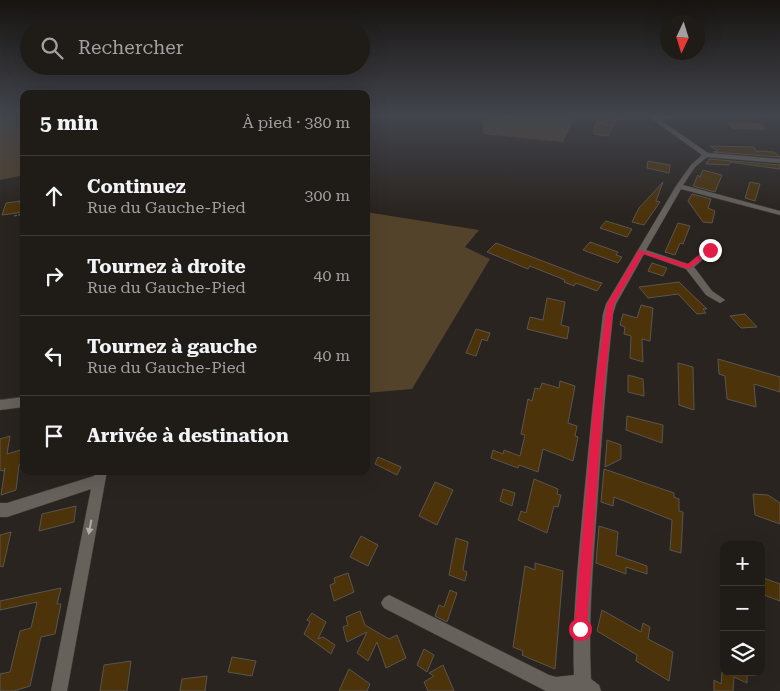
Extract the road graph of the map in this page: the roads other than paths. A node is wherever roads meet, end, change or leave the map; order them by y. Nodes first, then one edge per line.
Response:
1 (697, 148) edge
2 (706, 155) junction
3 (780, 161) edge
4 (678, 186) junction
5 (780, 213) edge
6 (708, 242) dead end
7 (642, 251) junction
8 (689, 267) junction
9 (720, 300) dead end
10 (20, 403) edge
11 (0, 406) edge
12 (100, 475) edge
13 (0, 510) edge
14 (389, 603) dead end
15 (586, 688) edge
16 (59, 691) edge

1 - 2 street
2 - 3 street
2 - 4 street
4 - 5 street
4 - 7 street
6 - 8 street
7 - 8 street
7 - 15 street
8 - 9 street
10 - 11 street
12 - 13 street
12 -> 16 street
14 - 15 street

